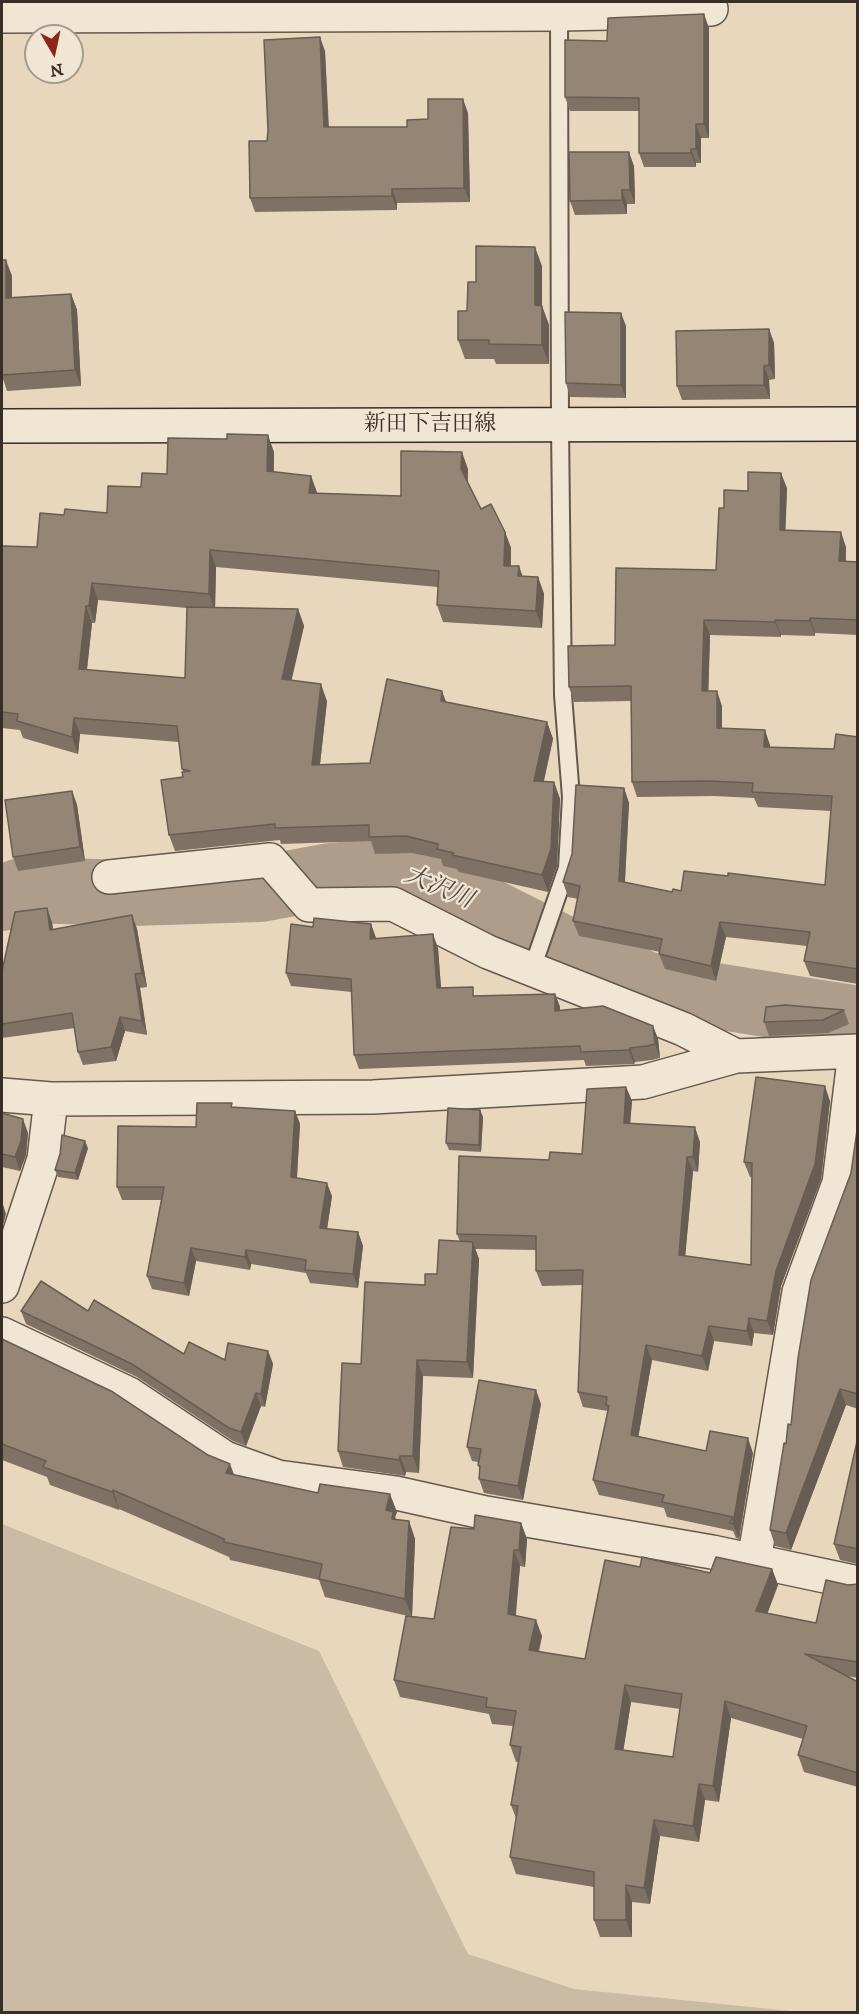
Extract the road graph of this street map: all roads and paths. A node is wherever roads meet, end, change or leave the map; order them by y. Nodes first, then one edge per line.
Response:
1 (559, 8) edge
2 (711, 9) dead end
3 (2, 16) edge
4 (858, 424) edge
5 (560, 425) junction
6 (2, 426) edge
7 (110, 877) dead end
8 (532, 969) junction
9 (856, 1051) edge
10 (736, 1056) junction
11 (2, 1095) edge
12 (51, 1099) junction
13 (2, 1286) edge
14 (2, 1334) edge
15 (754, 1561) junction
16 (858, 1583) edge

1 - 2 street
1 - 3 street
1 - 5 lane
4 - 5 street, 新田下吉田線
5 - 6 street, 新田下吉田線
5 - 8 lane
7 - 8 street
8 - 10 street
9 - 10 street
9 - 15 street
10 - 12 street
11 - 12 street
12 - 13 street
14 - 15 street
15 - 16 street

